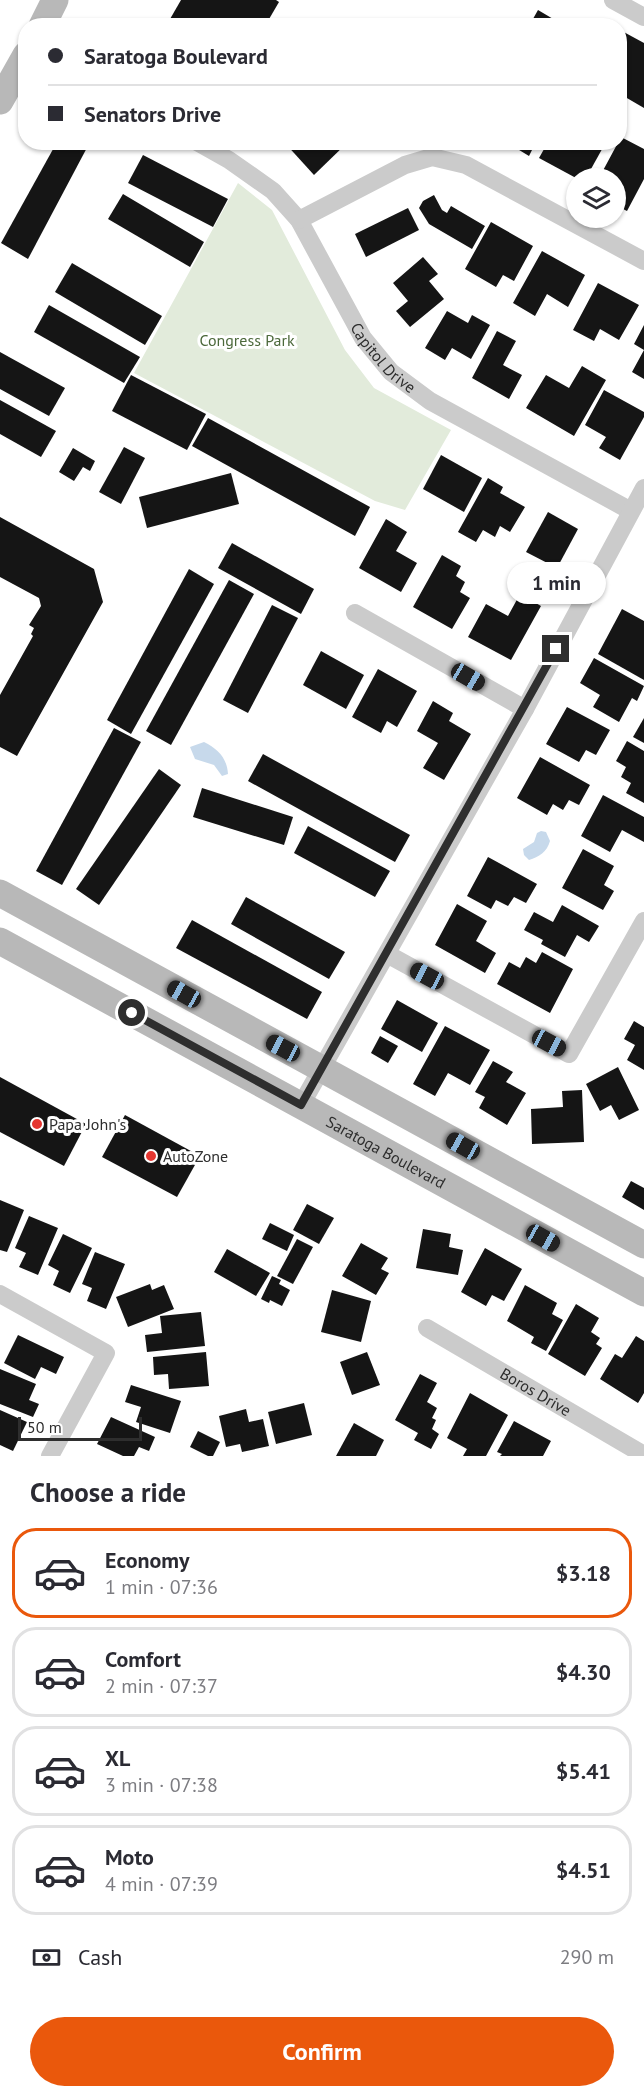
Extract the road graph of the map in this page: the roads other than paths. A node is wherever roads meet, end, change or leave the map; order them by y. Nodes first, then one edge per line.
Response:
1 (55, 0) edge
2 (613, 0) edge
3 (644, 17) edge
4 (46, 18) edge
5 (18, 69) edge
6 (0, 101) edge
7 (211, 150) edge
8 (299, 220) junction
9 (643, 259) edge
10 (644, 488) edge
11 (631, 511) junction
12 (355, 613) dead end
13 (525, 709) junction
14 (0, 893) edge
15 (644, 921) edge
16 (0, 941) edge
17 (387, 954) junction
18 (322, 1069) junction
19 (301, 1105) junction
20 (644, 1245) edge
21 (644, 1293) edge
22 (0, 1294) edge
23 (427, 1328) dead end
24 (644, 1455) edge
25 (50, 1456) edge

1 - 4 main road
2 - 3 street
5 - 6 main road
7 - 8 street, Capitol Drive
8 - 9 street
8 - 11 street, Capitol Drive
10 - 11 street
11 - 13 street
12 - 13 street
13 - 17 street
14 - 18 main road
15 - 17 street
16 - 19 main road, Saratoga Boulevard
17 - 18 street
18 - 19 street
18 - 20 main road
19 - 21 main road, Saratoga Boulevard
22 - 25 street
23 - 24 street, Boros Drive

